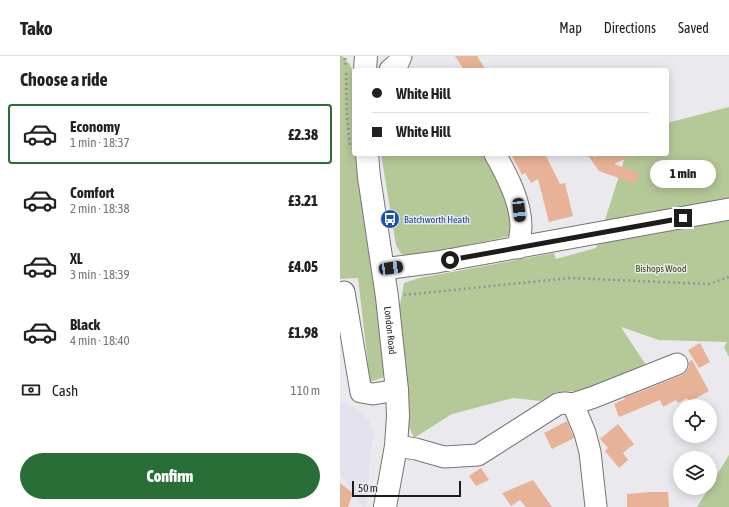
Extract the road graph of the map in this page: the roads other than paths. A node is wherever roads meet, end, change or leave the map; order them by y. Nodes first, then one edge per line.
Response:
1 (366, 56) edge
2 (401, 56) edge
3 (365, 68) edge
4 (392, 68) edge
5 (367, 156) edge
6 (496, 156) edge
7 (729, 209) edge
8 (518, 248) junction
9 (383, 270) junction
10 (344, 292) dead end
11 (677, 364) dead end
12 (397, 390) junction
13 (573, 404) junction
14 (396, 446) junction
15 (385, 507) edge
16 (596, 507) edge

1 - 3 main road
2 - 4 street
5 - 9 main road, London Road
6 - 8 street
7 - 8 street
8 - 9 street
9 - 12 main road, London Road
10 - 12 street
11 - 13 street
12 - 14 main road, London Road
13 - 14 street
13 - 16 street
14 - 15 main road, London Road

